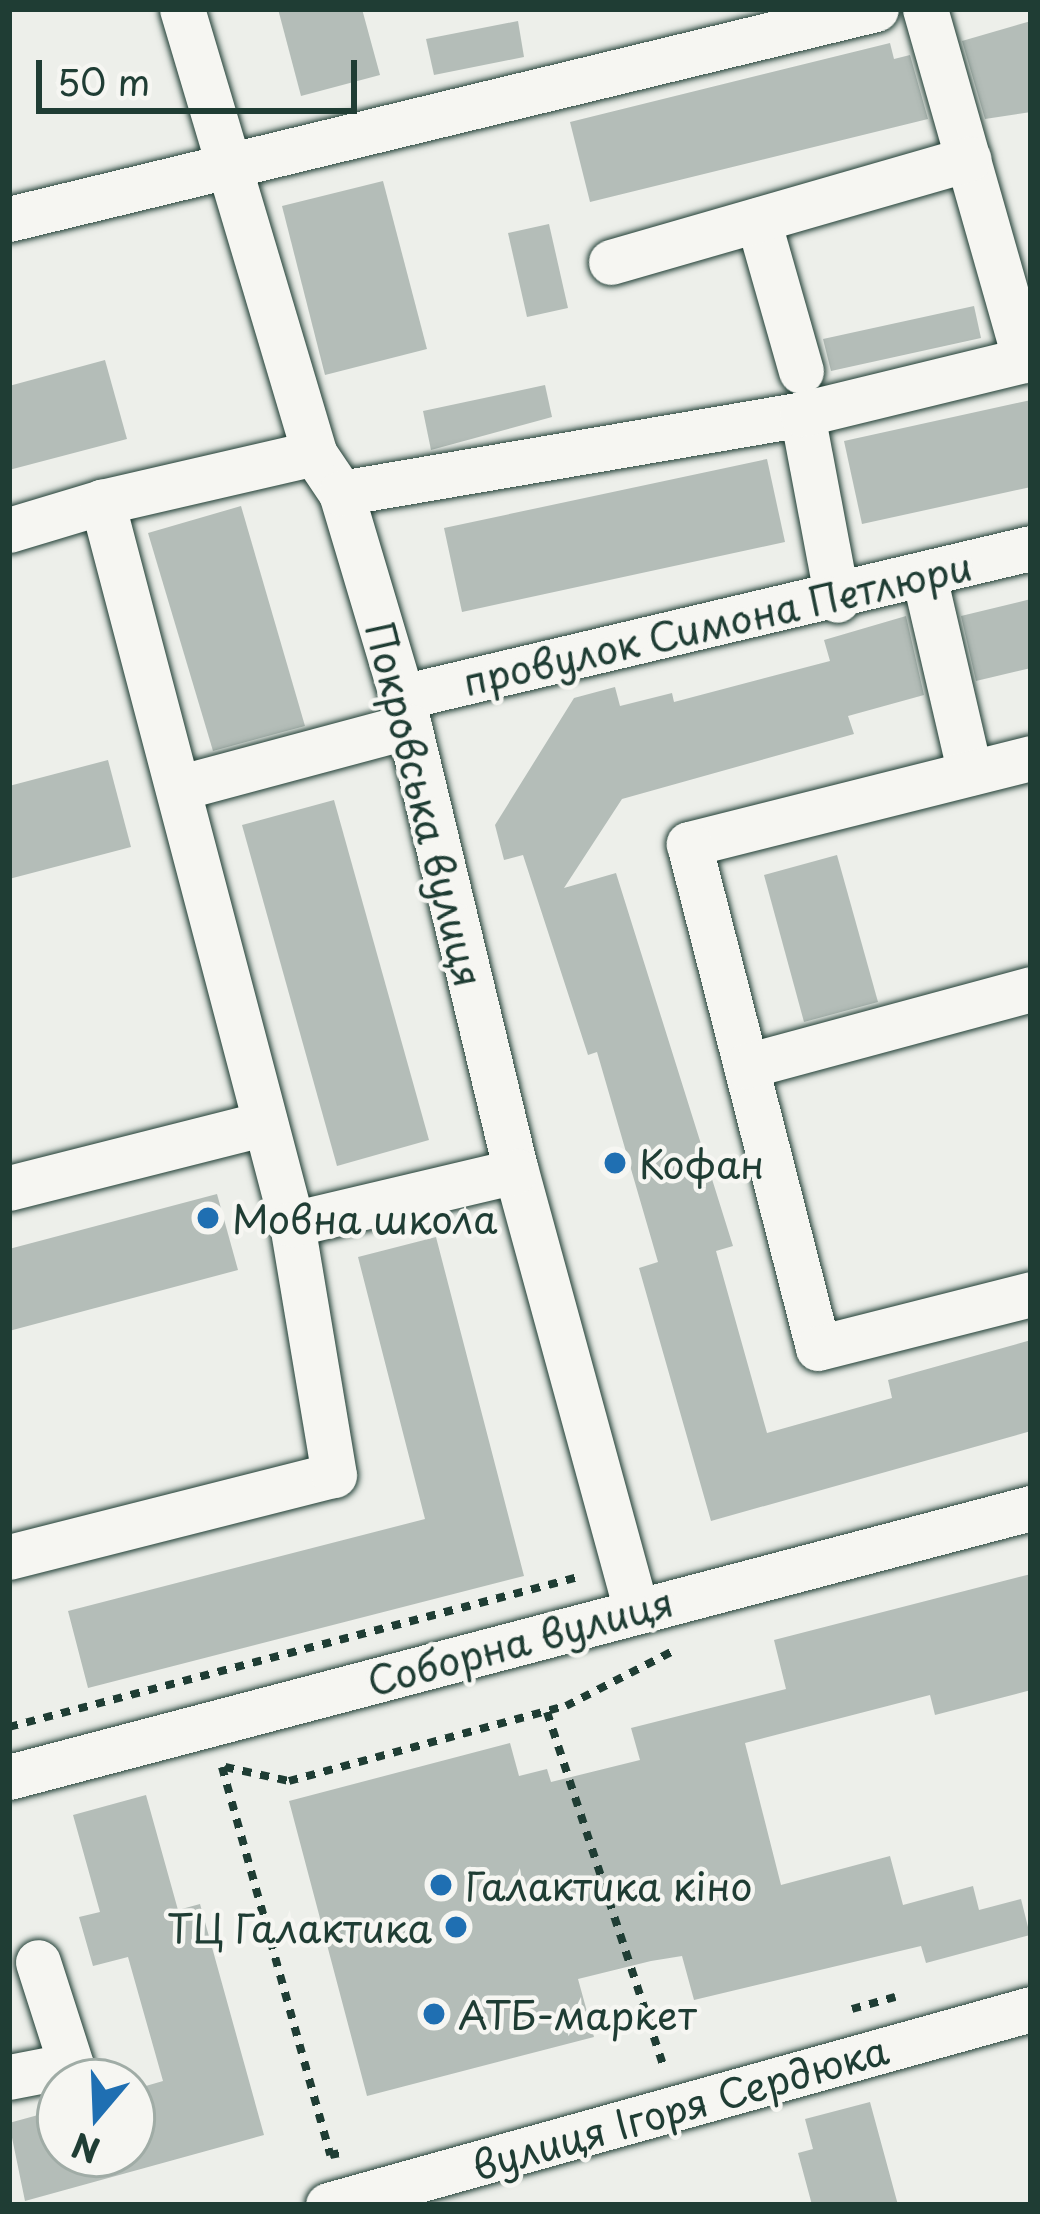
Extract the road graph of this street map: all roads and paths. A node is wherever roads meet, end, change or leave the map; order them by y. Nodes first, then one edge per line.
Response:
1 (182, 9) edge
2 (876, 9) edge
3 (925, 9) edge
4 (968, 159) junction
5 (230, 169) junction
6 (9, 219) edge
7 (758, 220) junction
8 (611, 262) dead end
9 (1028, 359) edge
10 (802, 393) junction
11 (314, 453) junction
12 (341, 493) junction
13 (102, 502) junction
14 (9, 530) edge
15 (1031, 548) edge
16 (924, 576) junction
17 (837, 600) junction
18 (405, 712) junction
19 (1031, 758) edge
20 (970, 773) junction
21 (178, 788) junction
22 (1031, 988) edge
23 (746, 1066) junction
24 (265, 1123) junction
25 (516, 1171) junction
26 (9, 1188) edge
27 (292, 1224) junction
28 (1031, 1294) edge
29 (1031, 1508) edge
30 (9, 1557) edge
31 (582, 1576) dead end
32 (637, 1610) junction
33 (686, 1644) dead end
34 (547, 1712) junction
35 (9, 1727) edge
36 (207, 1763) dead end
37 (223, 1767) junction
38 (9, 1777) edge
39 (38, 1962) dead end
40 (917, 1992) dead end
41 (1031, 2009) edge
42 (830, 2017) dead end
43 (686, 2064) dead end
44 (665, 2071) junction
45 (9, 2077) edge
46 (643, 2077) dead end
47 (353, 2150) dead end
48 (328, 2205) edge

1 - 5 street, Покровська вулиця
2 - 5 street
3 - 4 street
4 - 7 street
4 - 9 street
5 - 6 street
5 - 11 street, Покровська вулиця
7 - 8 street
7 - 10 street
9 - 10 street
10 - 12 street
10 - 17 street
11 - 12 street, Покровська вулиця
11 - 13 street
12 - 18 street, Покровська вулиця
13 - 14 street
13 - 21 street
15 - 16 street, провулок Симона Петлюри
16 - 17 street, провулок Симона Петлюри
16 - 20 street
17 - 18 street, провулок Симона Петлюри
18 - 21 street, провулок Симона Петлюри
18 - 25 street, Покровська вулиця
19 - 20 street
20 - 23 street
21 - 24 street
22 - 23 street
23 - 28 street
24 - 26 street
24 - 27 street
25 - 27 street
25 - 32 street, Покровська вулиця
27 - 30 street
29 - 32 street, Соборна вулиця
31 - 35 path
32 - 38 street, Соборна вулиця
33 - 34 path
34 - 37 path
34 - 44 path
36 - 37 path
37 - 47 path
39 - 45 street
40 - 42 path
41 - 48 street, вулиця Ігоря Сердюка
43 - 44 path
44 - 46 path

